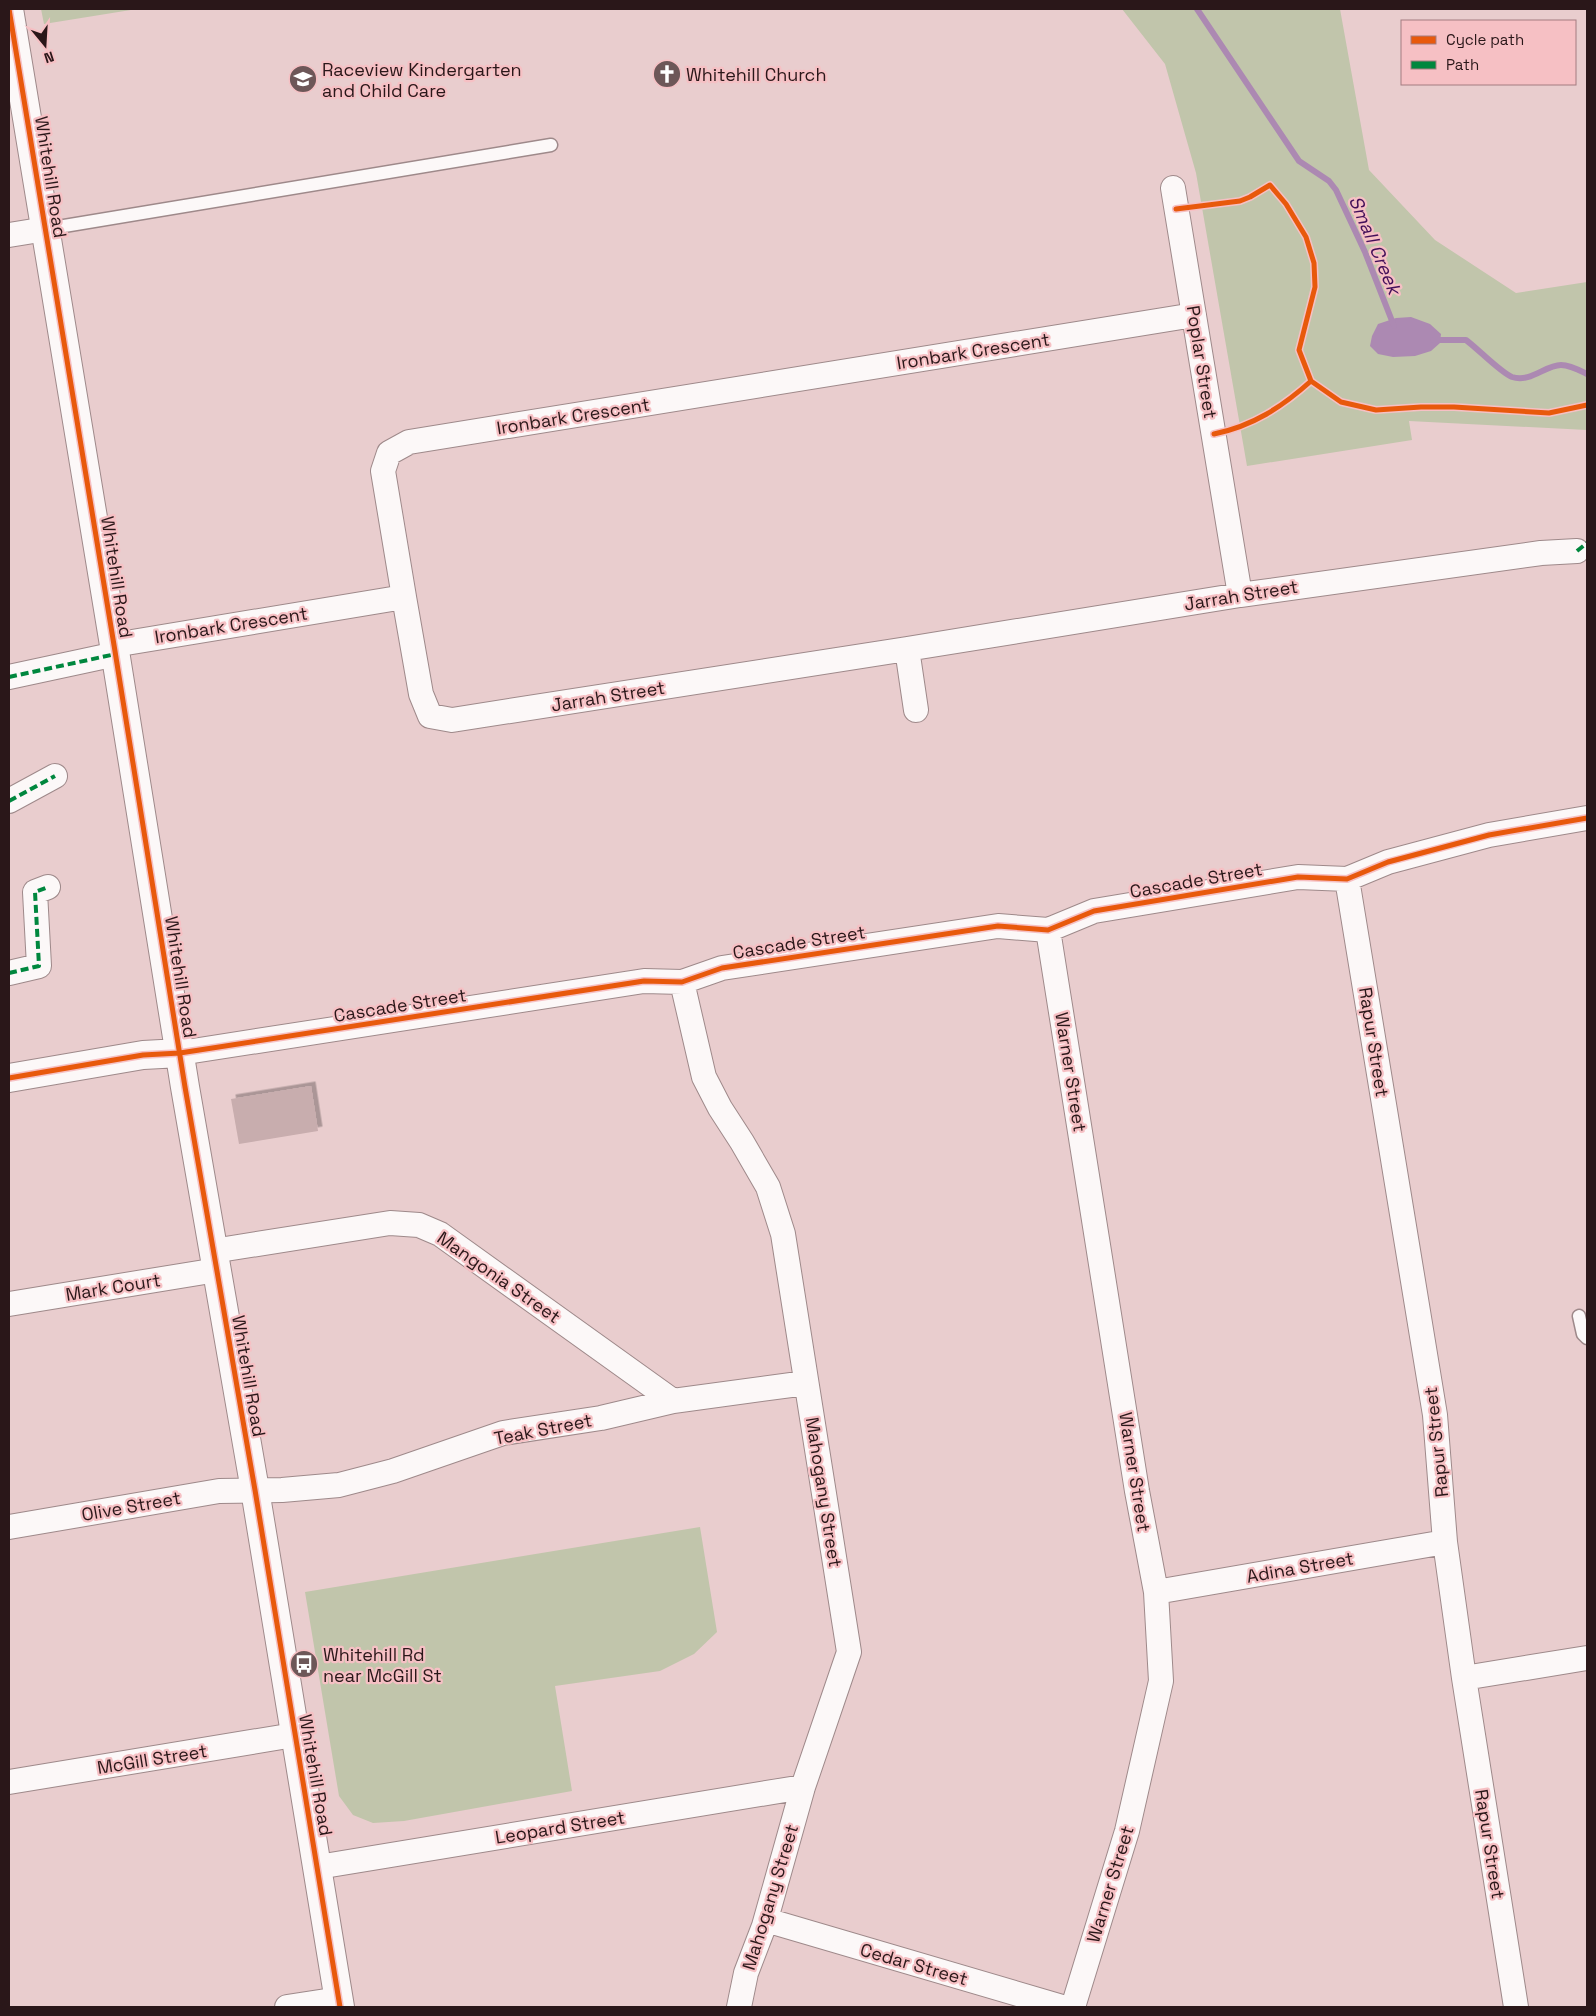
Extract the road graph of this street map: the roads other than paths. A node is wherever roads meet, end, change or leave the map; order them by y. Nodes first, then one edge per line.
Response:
1 (9, 9) edge
2 (551, 145) dead end
3 (1173, 188) dead end
4 (46, 229) junction
5 (9, 235) edge
6 (1194, 315) junction
7 (1577, 551) dead end
8 (1240, 594) junction
9 (404, 596) junction
10 (115, 649) junction
11 (907, 649) junction
12 (9, 677) edge
13 (916, 710) dead end
14 (55, 776) dead end
15 (9, 801) edge
16 (1587, 818) edge
17 (1347, 879) junction
18 (48, 887) dead end
19 (1048, 930) junction
20 (9, 973) edge
21 (682, 982) junction
22 (180, 1053) junction
23 (9, 1078) edge
24 (215, 1261) junction
25 (9, 1304) edge
26 (1579, 1316) dead end
27 (1587, 1338) edge
28 (806, 1383) junction
29 (673, 1401) junction
30 (254, 1490) junction
31 (9, 1527) edge
32 (1445, 1542) junction
33 (1156, 1592) junction
34 (1587, 1658) edge
35 (1464, 1678) junction
36 (294, 1735) junction
37 (9, 1782) edge
38 (803, 1787) junction
39 (318, 1867) junction
40 (766, 1920) junction
41 (340, 2003) edge
42 (288, 2007) edge
43 (739, 2007) edge
44 (1062, 2007) edge
45 (1073, 2007) edge
46 (1516, 2007) edge

1 - 4 street, Whitehill Road
2 - 4 lane
3 - 6 street, Poplar Street
4 - 5 street
4 - 10 street, Whitehill Road
6 - 8 street, Poplar Street
6 - 9 street, Ironbark Crescent
7 - 8 street, Jarrah Street
8 - 11 street, Jarrah Street
9 - 10 street, Ironbark Crescent
9 - 11 street, Jarrah Street
10 - 12 street, Ironbark Crescent
10 - 22 street, Whitehill Road
11 - 13 street
14 - 15 street
16 - 17 street, Cascade Street
17 - 19 street, Cascade Street
17 - 32 street, Rapur Street
18 - 20 street
19 - 21 street, Cascade Street
19 - 33 street, Warner Street
21 - 22 street, Cascade Street
21 - 28 street, Mahogany Street
22 - 23 street, Cascade Street
22 - 24 street, Whitehill Road
24 - 25 street, Mark Court
24 - 29 street, Mangonia Street
24 - 30 street, Whitehill Road
26 - 27 lane
28 - 29 street, Teak Street
28 - 38 street, Mahogany Street
29 - 30 street, Teak Street
30 - 31 street, Olive Street
30 - 36 street, Whitehill Road
32 - 33 street, Adina Street
32 - 35 street, Rapur Street
33 - 45 street, Warner Street
34 - 35 street
35 - 46 street, Rapur Street
36 - 37 street, McGill Street
36 - 39 street, Whitehill Road
38 - 39 street, Leopard Street
38 - 40 street, Mahogany Street
39 - 41 street, Whitehill Road
40 - 43 street, Mahogany Street
40 - 44 street, Cedar Street
41 - 42 street

